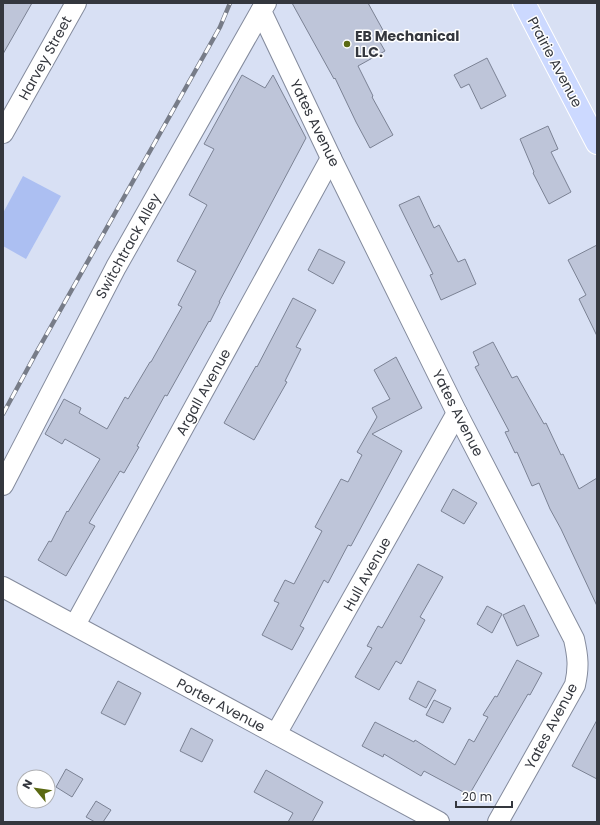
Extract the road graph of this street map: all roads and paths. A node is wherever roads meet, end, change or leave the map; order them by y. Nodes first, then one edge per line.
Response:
1 (76, 3) edge
2 (524, 3) edge
3 (263, 7) edge
4 (3, 133) edge
5 (597, 143) edge
6 (331, 158) junction
7 (457, 413) junction
8 (3, 485) edge
9 (3, 587) edge
10 (75, 625) junction
11 (276, 734) junction
12 (439, 822) edge
13 (498, 822) edge

1 - 4 street, Harvey Street
2 - 5 main road, Prairie Avenue
3 - 6 street, Yates Avenue
3 - 8 street, Switchtrack Alley
6 - 7 street, Yates Avenue
6 - 10 street, Argall Avenue
7 - 11 street, Hull Avenue
7 - 13 street, Yates Avenue
9 - 10 street, Porter Avenue
10 - 11 street, Porter Avenue
11 - 12 street, Porter Avenue

